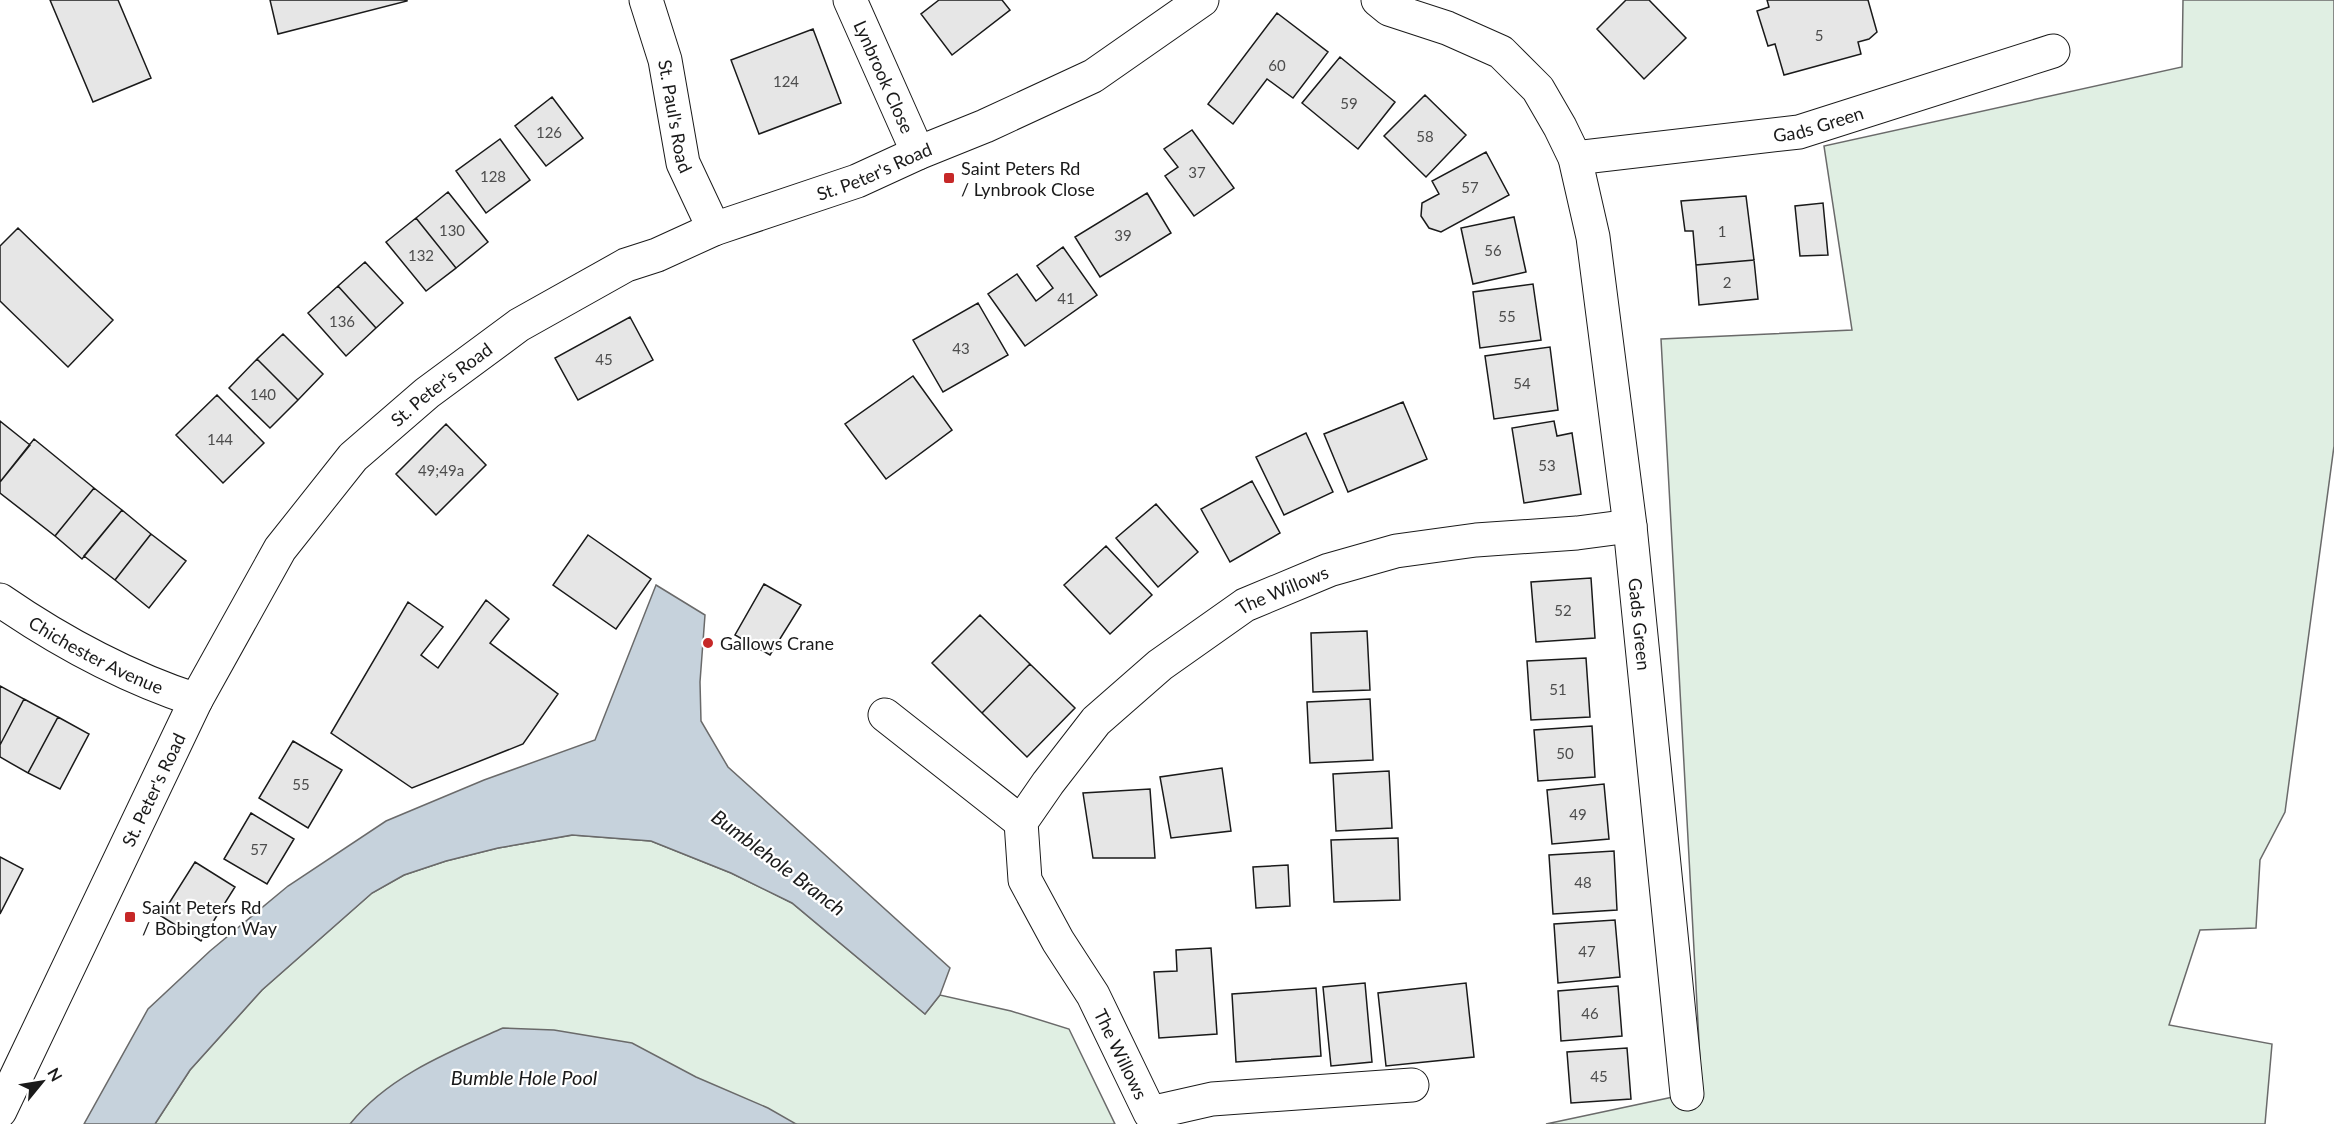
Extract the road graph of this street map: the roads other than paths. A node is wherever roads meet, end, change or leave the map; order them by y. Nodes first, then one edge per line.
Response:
1 (646, 0) edge
2 (850, 0) edge
3 (1202, 0) edge
4 (1378, 0) edge
5 (2053, 51) dead end
6 (918, 153) junction
7 (1575, 158) junction
8 (714, 229) junction
9 (1630, 526) junction
10 (0, 600) edge
11 (196, 700) junction
12 (885, 715) dead end
13 (1021, 822) junction
14 (1412, 1085) dead end
15 (1687, 1094) dead end
16 (0, 1111) edge

1 - 8 street, St. Paul's Road
2 - 6 street, Lynbrook Close
3 - 6 street, St. Peter's Road
4 - 7 street, Gads Green
5 - 7 street, Gads Green
6 - 8 street, St. Peter's Road
7 - 9 street, Gads Green
8 - 11 street, St. Peter's Road
9 - 13 street, The Willows
9 - 15 street, Gads Green
10 - 11 street, Chichester Avenue
11 - 16 street, St. Peter's Road
12 - 13 street
13 - 14 street, The Willows

